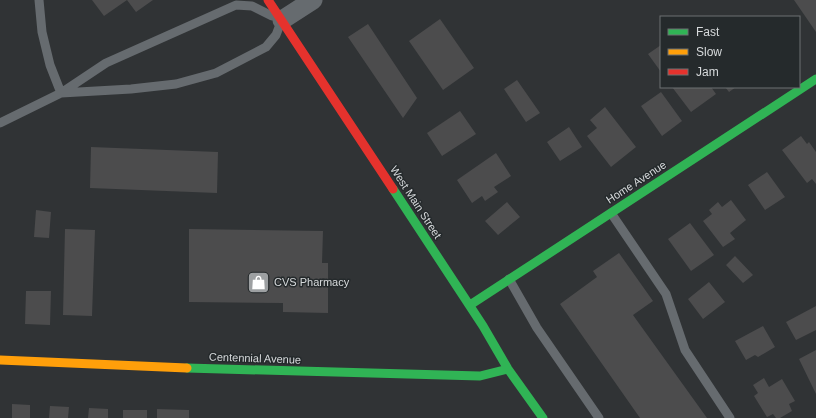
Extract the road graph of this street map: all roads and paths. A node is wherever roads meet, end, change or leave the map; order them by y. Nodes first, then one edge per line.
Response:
1 (39, 0) edge
2 (268, 0) edge
3 (313, 0) edge
4 (282, 20) junction
5 (816, 79) edge
6 (61, 93) junction
7 (0, 123) edge
8 (611, 213) junction
9 (509, 279) junction
10 (470, 305) junction
11 (0, 360) edge
12 (508, 369) junction
13 (543, 418) edge
14 (599, 418) edge
15 (730, 418) edge

1 - 6 lane
2 - 4 street, West Main Street
3 - 4 street
4 - 6 lane
4 - 6 lane
4 - 10 street, West Main Street
5 - 8 street, Home Avenue
6 - 7 lane
8 - 9 street, Home Avenue
8 - 15 lane
9 - 10 street, Home Avenue
9 - 14 lane
10 - 12 street, West Main Street
11 - 12 street, Centennial Avenue
12 - 13 street, West Main Street

